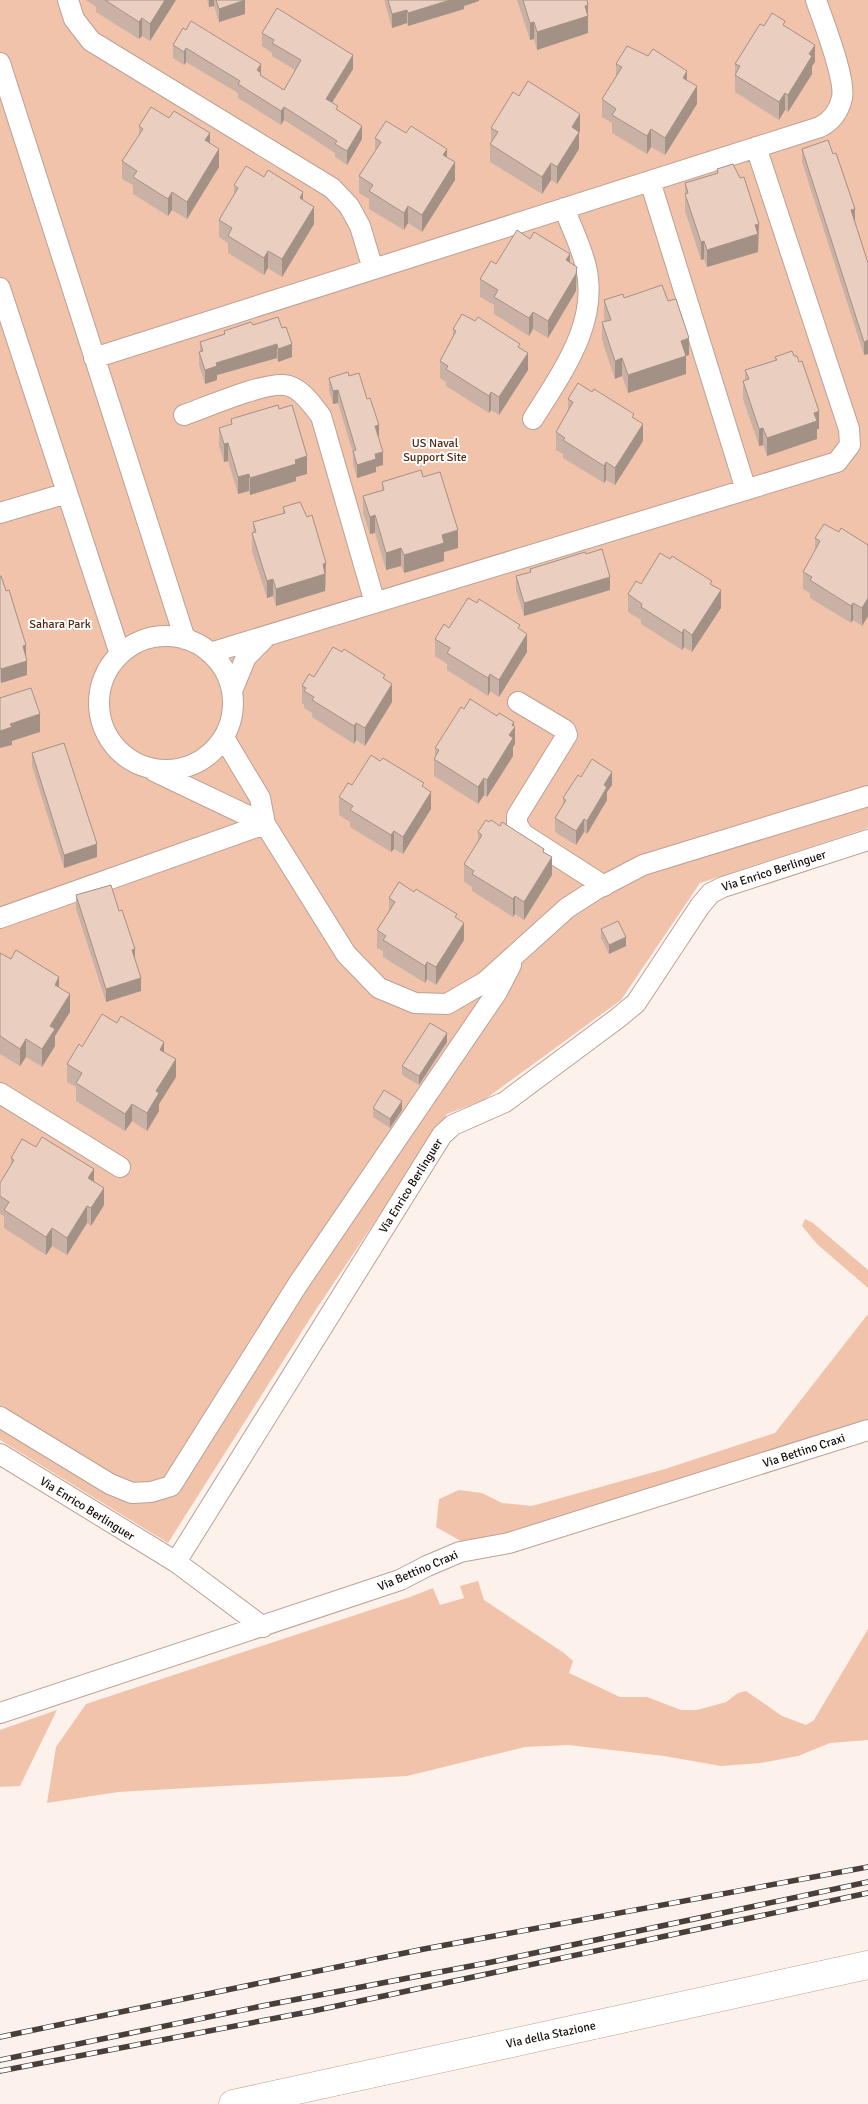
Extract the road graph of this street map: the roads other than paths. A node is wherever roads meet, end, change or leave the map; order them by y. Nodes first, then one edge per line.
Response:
1 (68, 0) edge
2 (816, 0) edge
3 (0, 63) edge
4 (756, 147) junction
5 (650, 181) junction
6 (564, 208) junction
7 (373, 269) junction
8 (0, 288) edge
9 (94, 358) junction
10 (184, 415) dead end
11 (533, 419) dead end
12 (746, 490) junction
13 (67, 493) junction
14 (0, 513) edge
15 (375, 603) junction
16 (268, 635) junction
17 (185, 639) junction
18 (210, 653) junction
19 (120, 654) junction
20 (232, 691) junction
21 (518, 702) dead end
22 (224, 738) junction
23 (138, 764) junction
24 (868, 796) edge
25 (265, 824) junction
26 (868, 840) edge
27 (604, 886) junction
28 (0, 918) edge
29 (516, 954) junction
30 (0, 1093) edge
31 (120, 1167) dead end
32 (0, 1417) edge
33 (868, 1430) edge
34 (0, 1454) edge
35 (176, 1562) junction
36 (262, 1627) junction
37 (0, 1713) edge
38 (868, 1965) edge
39 (233, 2104) edge

1 - 7 street
2 - 4 street
3 - 9 street
4 - 5 street
4 - 12 street
5 - 6 street
5 - 12 street
6 - 7 street
6 - 11 street
7 - 9 street
8 - 13 street
9 - 17 street
10 - 15 street
12 - 15 street
13 - 14 street
13 - 19 street
15 - 16 street
16 - 18 street
16 - 20 street
17 - 18 street
17 - 19 street
18 - 20 street
19 - 23 street
20 - 22 street
21 - 27 street
22 - 23 street
22 - 25 street
23 - 25 street
24 - 27 street
25 - 28 street
25 - 29 street
26 - 35 street, Via Enrico Berlinguer
27 - 29 street
29 - 32 street
30 - 31 street
33 - 36 street, Via Bettino Craxi
34 - 35 street, Via Enrico Berlinguer
35 - 36 street, Via Enrico Berlinguer
36 - 37 street, Via Bettino Craxi
38 - 39 street, Via della Stazione

